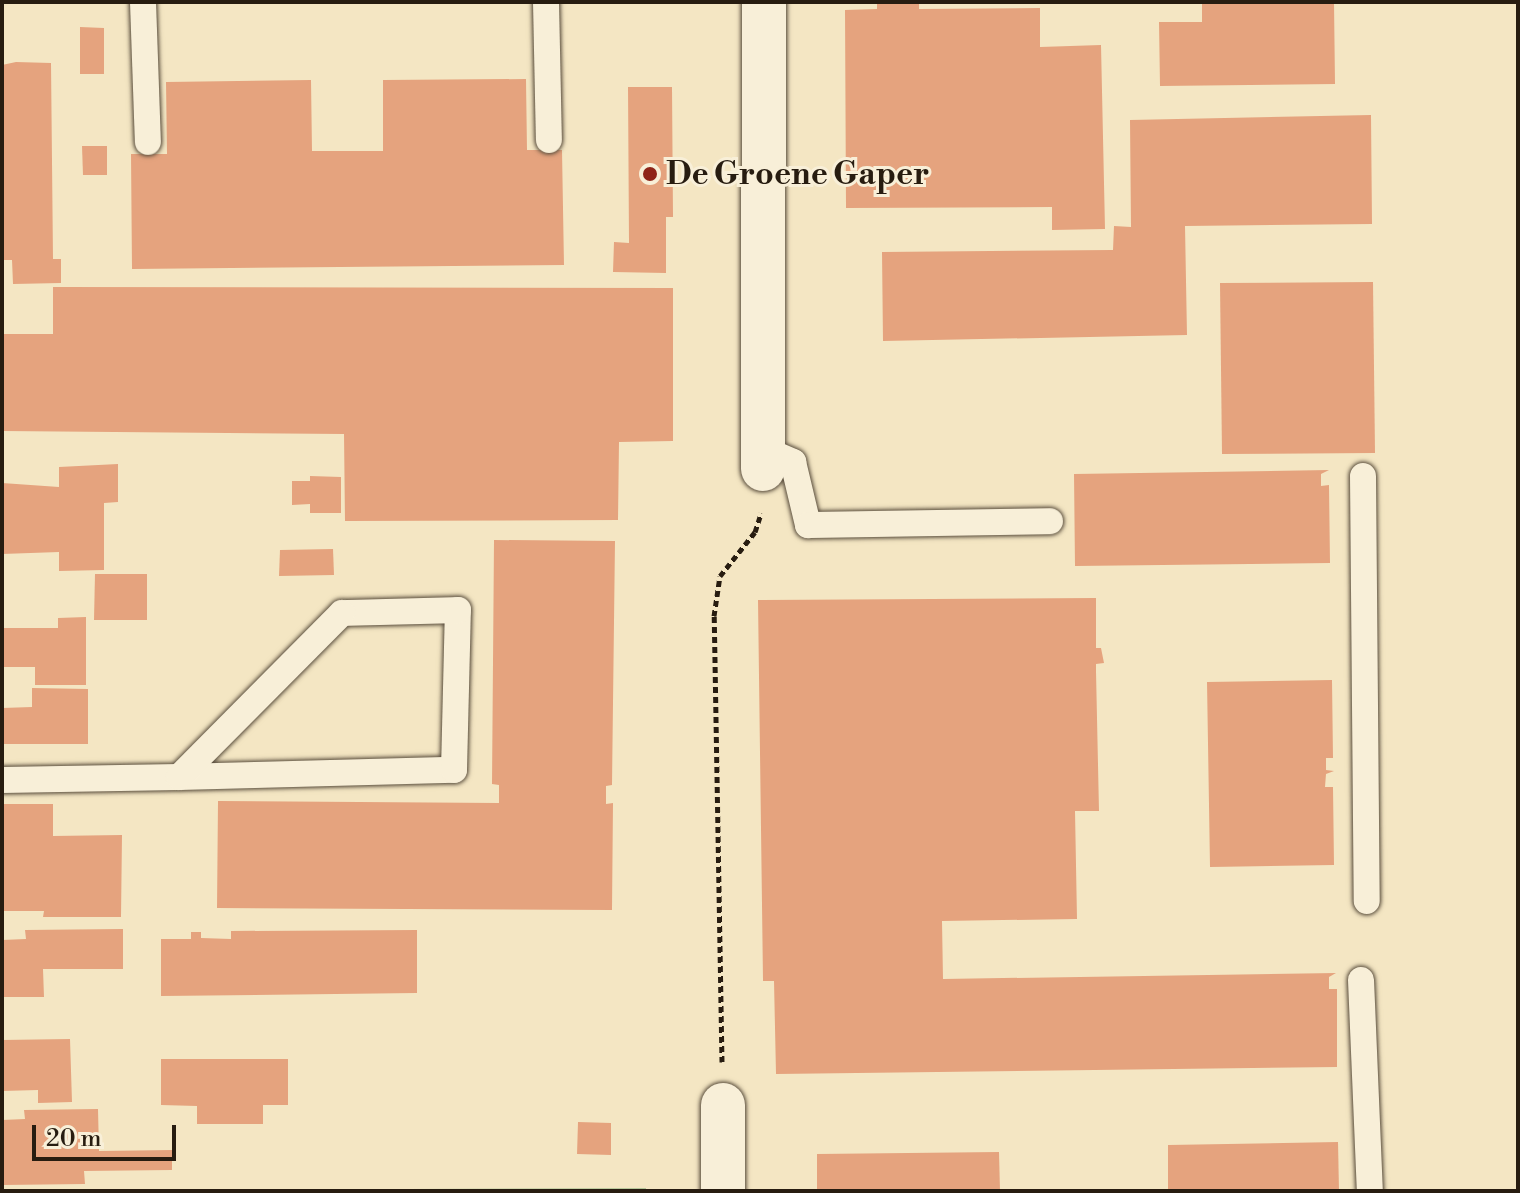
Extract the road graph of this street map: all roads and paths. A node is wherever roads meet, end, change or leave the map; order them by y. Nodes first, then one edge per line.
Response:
1 (143, 2) edge
2 (546, 2) edge
3 (764, 2) edge
4 (549, 140) dead end
5 (148, 142) dead end
6 (763, 459) junction
7 (1363, 476) dead end
8 (1050, 521) dead end
9 (179, 777) junction
10 (2, 780) edge
11 (1367, 901) dead end
12 (1361, 980) dead end
13 (723, 1105) joint
14 (723, 1191) edge
15 (1370, 1191) edge

1 - 5 lane
2 - 4 lane
3 - 6 street
6 - 8 lane
6 - 13 path
7 - 11 lane
9 - 9 lane
9 - 10 lane
12 - 15 lane
13 - 14 street

